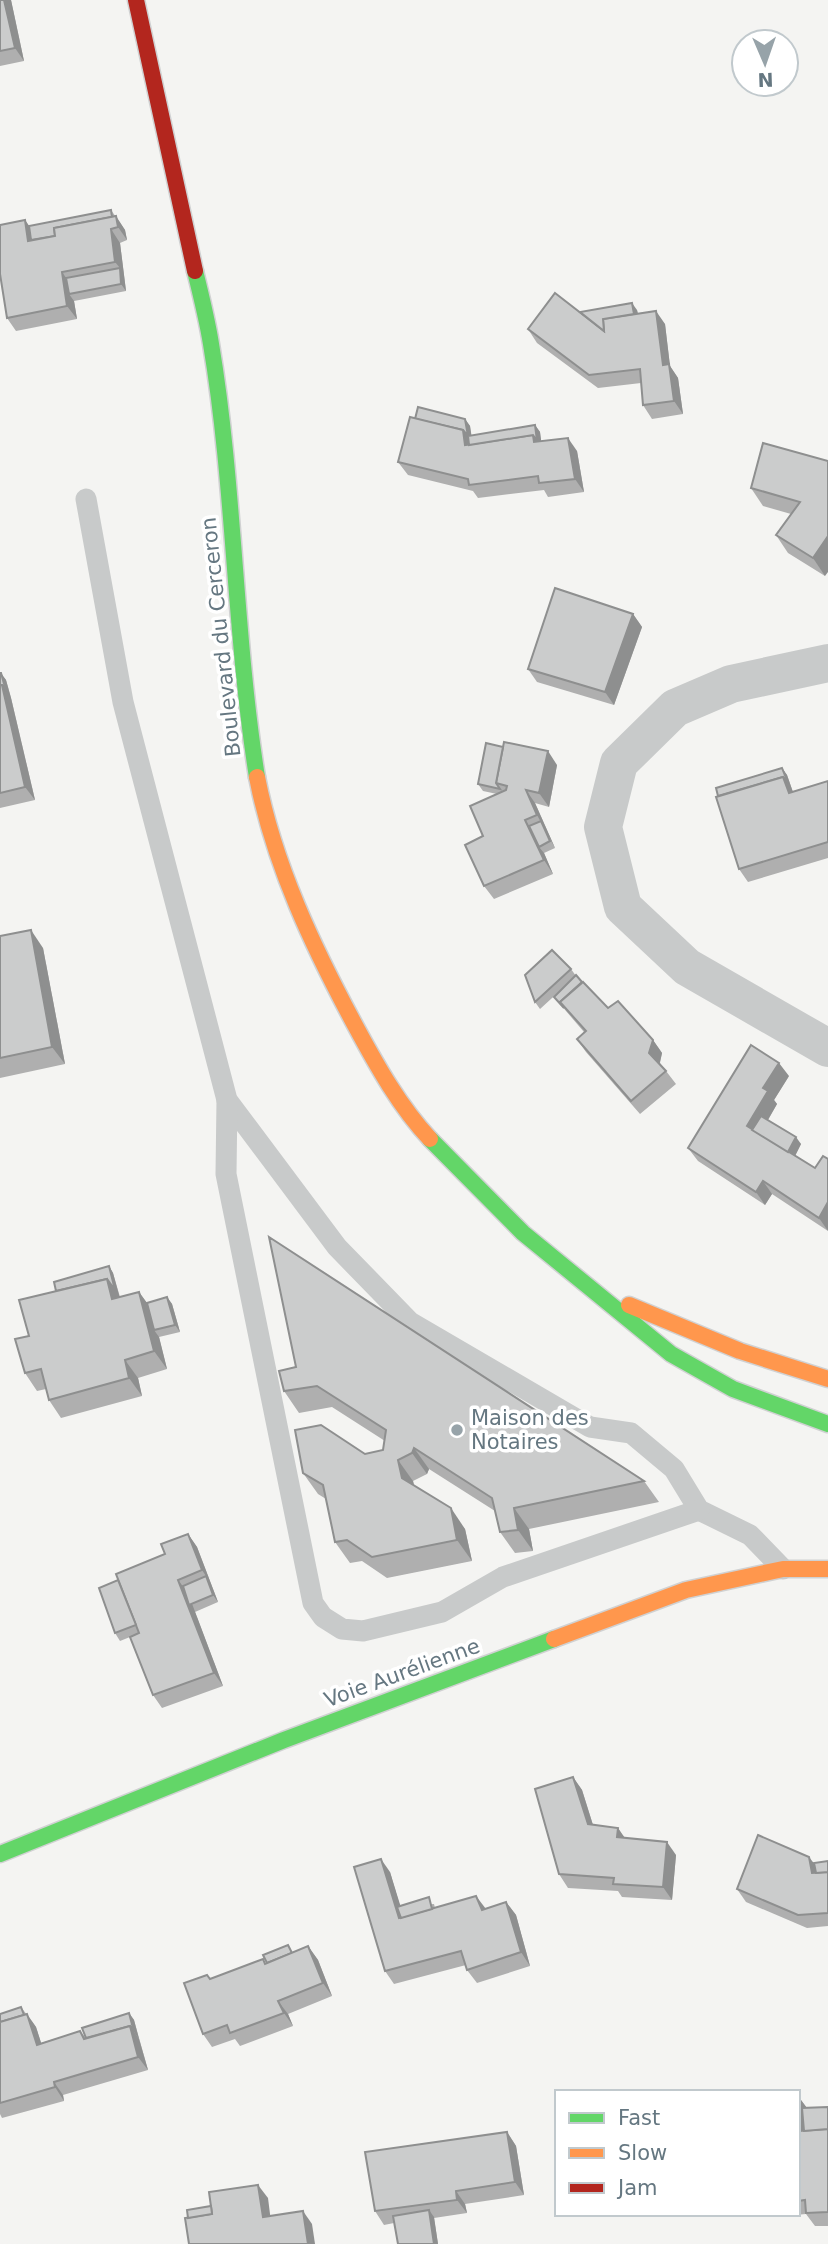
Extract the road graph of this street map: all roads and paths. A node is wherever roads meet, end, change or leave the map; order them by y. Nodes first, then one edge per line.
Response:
1 (136, 0) edge
2 (86, 499) dead end
3 (828, 663) edge
4 (828, 1048) edge
5 (227, 1100) junction
6 (594, 1291) junction
7 (828, 1379) edge
8 (828, 1424) edge
9 (699, 1510) junction
10 (783, 1569) junction
11 (828, 1569) edge
12 (0, 1854) edge

1 - 6 main road, Boulevard du Cerceron
2 - 5 lane
3 - 4 street
5 - 9 lane
5 - 9 lane
6 - 7 main road, Boulevard du Cerceron
6 - 8 main road, Boulevard du Cerceron
9 - 10 lane
10 - 11 main road, Voie Aurélienne
10 - 12 main road, Voie Aurélienne

